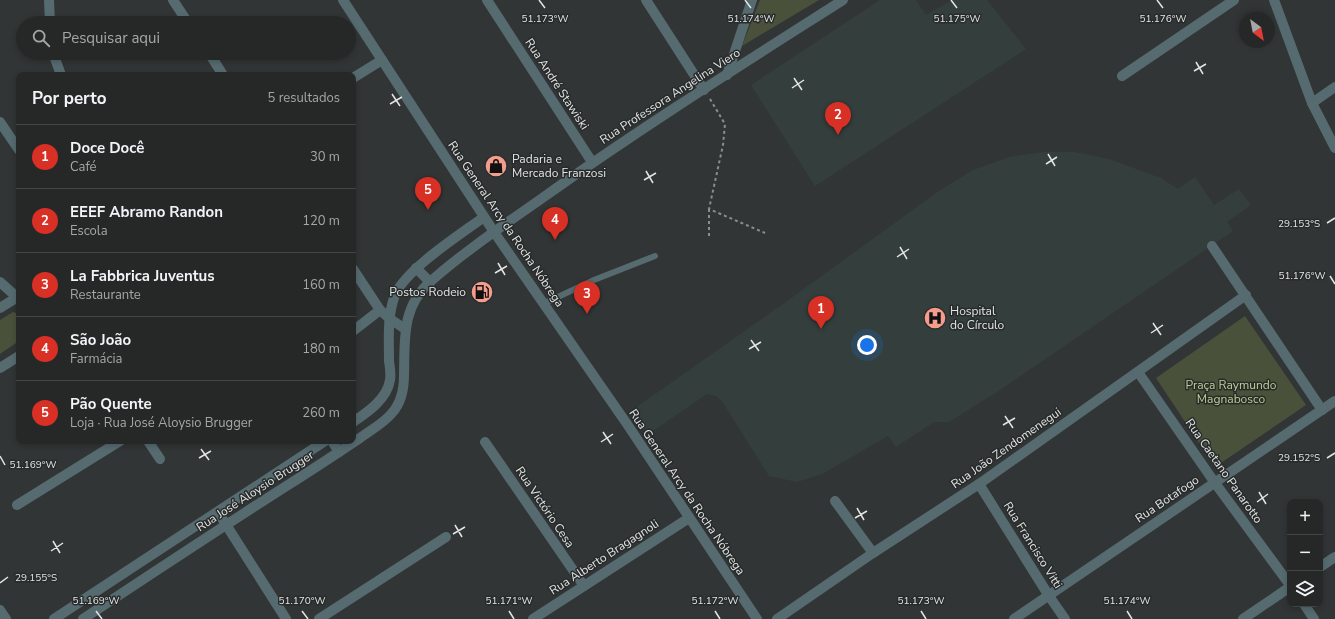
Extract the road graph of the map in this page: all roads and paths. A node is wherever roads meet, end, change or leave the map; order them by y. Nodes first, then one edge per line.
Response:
1 (49, 0) edge
2 (173, 0) edge
3 (343, 0) edge
4 (487, 0) edge
5 (646, 0) edge
6 (752, 0) edge
7 (843, 0) edge
8 (1234, 0) edge
9 (1274, 0) edge
10 (50, 16) edge
11 (183, 16) edge
12 (353, 16) edge
13 (356, 20) edge
14 (56, 60) edge
15 (213, 60) edge
16 (382, 60) junction
17 (60, 72) edge
18 (221, 72) edge
19 (726, 74) junction
20 (356, 76) edge
21 (1122, 76) dead end
22 (1335, 87) edge
23 (704, 90) junction
24 (1312, 103) junction
25 (0, 122) edge
26 (16, 146) edge
27 (1335, 148) edge
28 (592, 162) junction
29 (709, 209) junction
30 (484, 217) junction
31 (494, 232) junction
32 (765, 232) dead end
33 (709, 239) dead end
34 (1212, 246) dead end
35 (655, 256) dead end
36 (416, 268) junction
37 (356, 274) edge
38 (0, 282) edge
39 (430, 282) junction
40 (1246, 295) junction
41 (16, 297) edge
42 (16, 299) edge
43 (543, 304) junction
44 (0, 308) edge
45 (380, 310) junction
46 (389, 318) junction
47 (356, 329) edge
48 (405, 330) junction
49 (16, 358) edge
50 (0, 368) edge
51 (1138, 372) junction
52 (390, 380) junction
53 (404, 381) junction
54 (1335, 401) edge
55 (1322, 410) junction
56 (366, 414) junction
57 (356, 420) edge
58 (375, 427) junction
59 (356, 440) edge
60 (485, 442) dead end
61 (115, 444) edge
62 (150, 444) edge
63 (320, 444) edge
64 (334, 444) edge
65 (351, 444) edge
66 (339, 452) junction
67 (160, 459) dead end
68 (1215, 483) junction
69 (979, 484) junction
70 (835, 501) dead end
71 (17, 505) dead end
72 (218, 512) junction
73 (688, 518) junction
74 (226, 525) junction
75 (446, 537) dead end
76 (873, 553) junction
77 (1335, 557) edge
78 (1323, 565) edge
79 (1287, 582) edge
80 (584, 586) junction
81 (1287, 588) edge
82 (1049, 596) junction
83 (1306, 607) edge
84 (0, 610) edge
85 (6, 619) edge
86 (54, 619) edge
87 (83, 619) edge
88 (286, 619) edge
89 (319, 619) edge
90 (533, 619) edge
91 (757, 619) edge
92 (777, 619) edge
93 (1014, 619) edge
94 (1065, 619) edge
95 (1243, 619) edge
96 (1314, 619) edge

1 - 10 street
2 - 11 street
3 - 12 street, Rua General Arcy da Rocha Nóbrega
4 - 28 street, Rua André Stawiski
5 - 23 street
6 - 19 street
7 - 19 street, Rua Professora Angelina Viero
8 - 21 street
9 - 24 street
13 - 16 street, Rua General Arcy da Rocha Nóbrega
14 - 17 street
15 - 18 street
16 - 20 street
16 - 30 street, Rua General Arcy da Rocha Nóbrega
19 - 23 street, Rua Professora Angelina Viero
22 - 24 street
23 - 28 street, Rua Professora Angelina Viero
23 - 29 path
24 - 27 street
25 - 26 street
28 - 31 street, Rua Professora Angelina Viero
29 - 32 path
29 - 33 path
30 - 31 street, Rua General Arcy da Rocha Nóbrega
30 - 36 street
31 - 39 street, Rua José Aloysio Brugger
31 - 43 street, Rua General Arcy da Rocha Nóbrega
34 - 40 street
35 - 43 lane
36 - 39 street
36 - 46 street
37 - 45 street
38 - 41 street
39 - 48 street, Rua José Aloysio Brugger
40 - 51 street, Rua João Zendomenegui
40 - 55 street
42 - 44 street
43 - 73 street, Rua General Arcy da Rocha Nóbrega
45 - 46 street
45 - 47 street
46 - 48 street
46 - 52 street
48 - 53 street, Rua José Aloysio Brugger
49 - 50 street
51 - 68 street, Rua Caetano Panarotto
51 - 69 street, Rua João Zendomenegui
52 - 53 street
52 - 56 street
53 - 58 street, Rua José Aloysio Brugger
54 - 55 street, Rua Botafogo
55 - 68 street, Rua Botafogo
56 - 57 street
56 - 58 street
58 - 59 street, Rua José Aloysio Brugger
60 - 80 street, Rua Victório Cesa
61 - 71 street
62 - 67 street
63 - 72 street, Rua José Aloysio Brugger
64 - 66 street
65 - 66 street, Rua José Aloysio Brugger
66 - 74 street, Rua José Aloysio Brugger
68 - 79 street, Rua Caetano Panarotto
68 - 82 street, Rua Botafogo
69 - 76 street, Rua João Zendomenegui
69 - 82 street, Rua Francisco Vitti
70 - 76 street
72 - 74 street
72 - 86 street, Rua José Aloysio Brugger
73 - 80 street, Rua Alberto Bragagnoli
73 - 91 street, Rua General Arcy da Rocha Nóbrega
74 - 87 street, Rua José Aloysio Brugger
74 - 88 street
75 - 89 street
76 - 92 street, Rua João Zendomenegui
77 - 78 street
80 - 90 street, Rua Alberto Bragagnoli
81 - 95 street
82 - 93 street, Rua Botafogo
82 - 94 street, Rua Francisco Vitti
83 - 96 street
84 - 85 street

